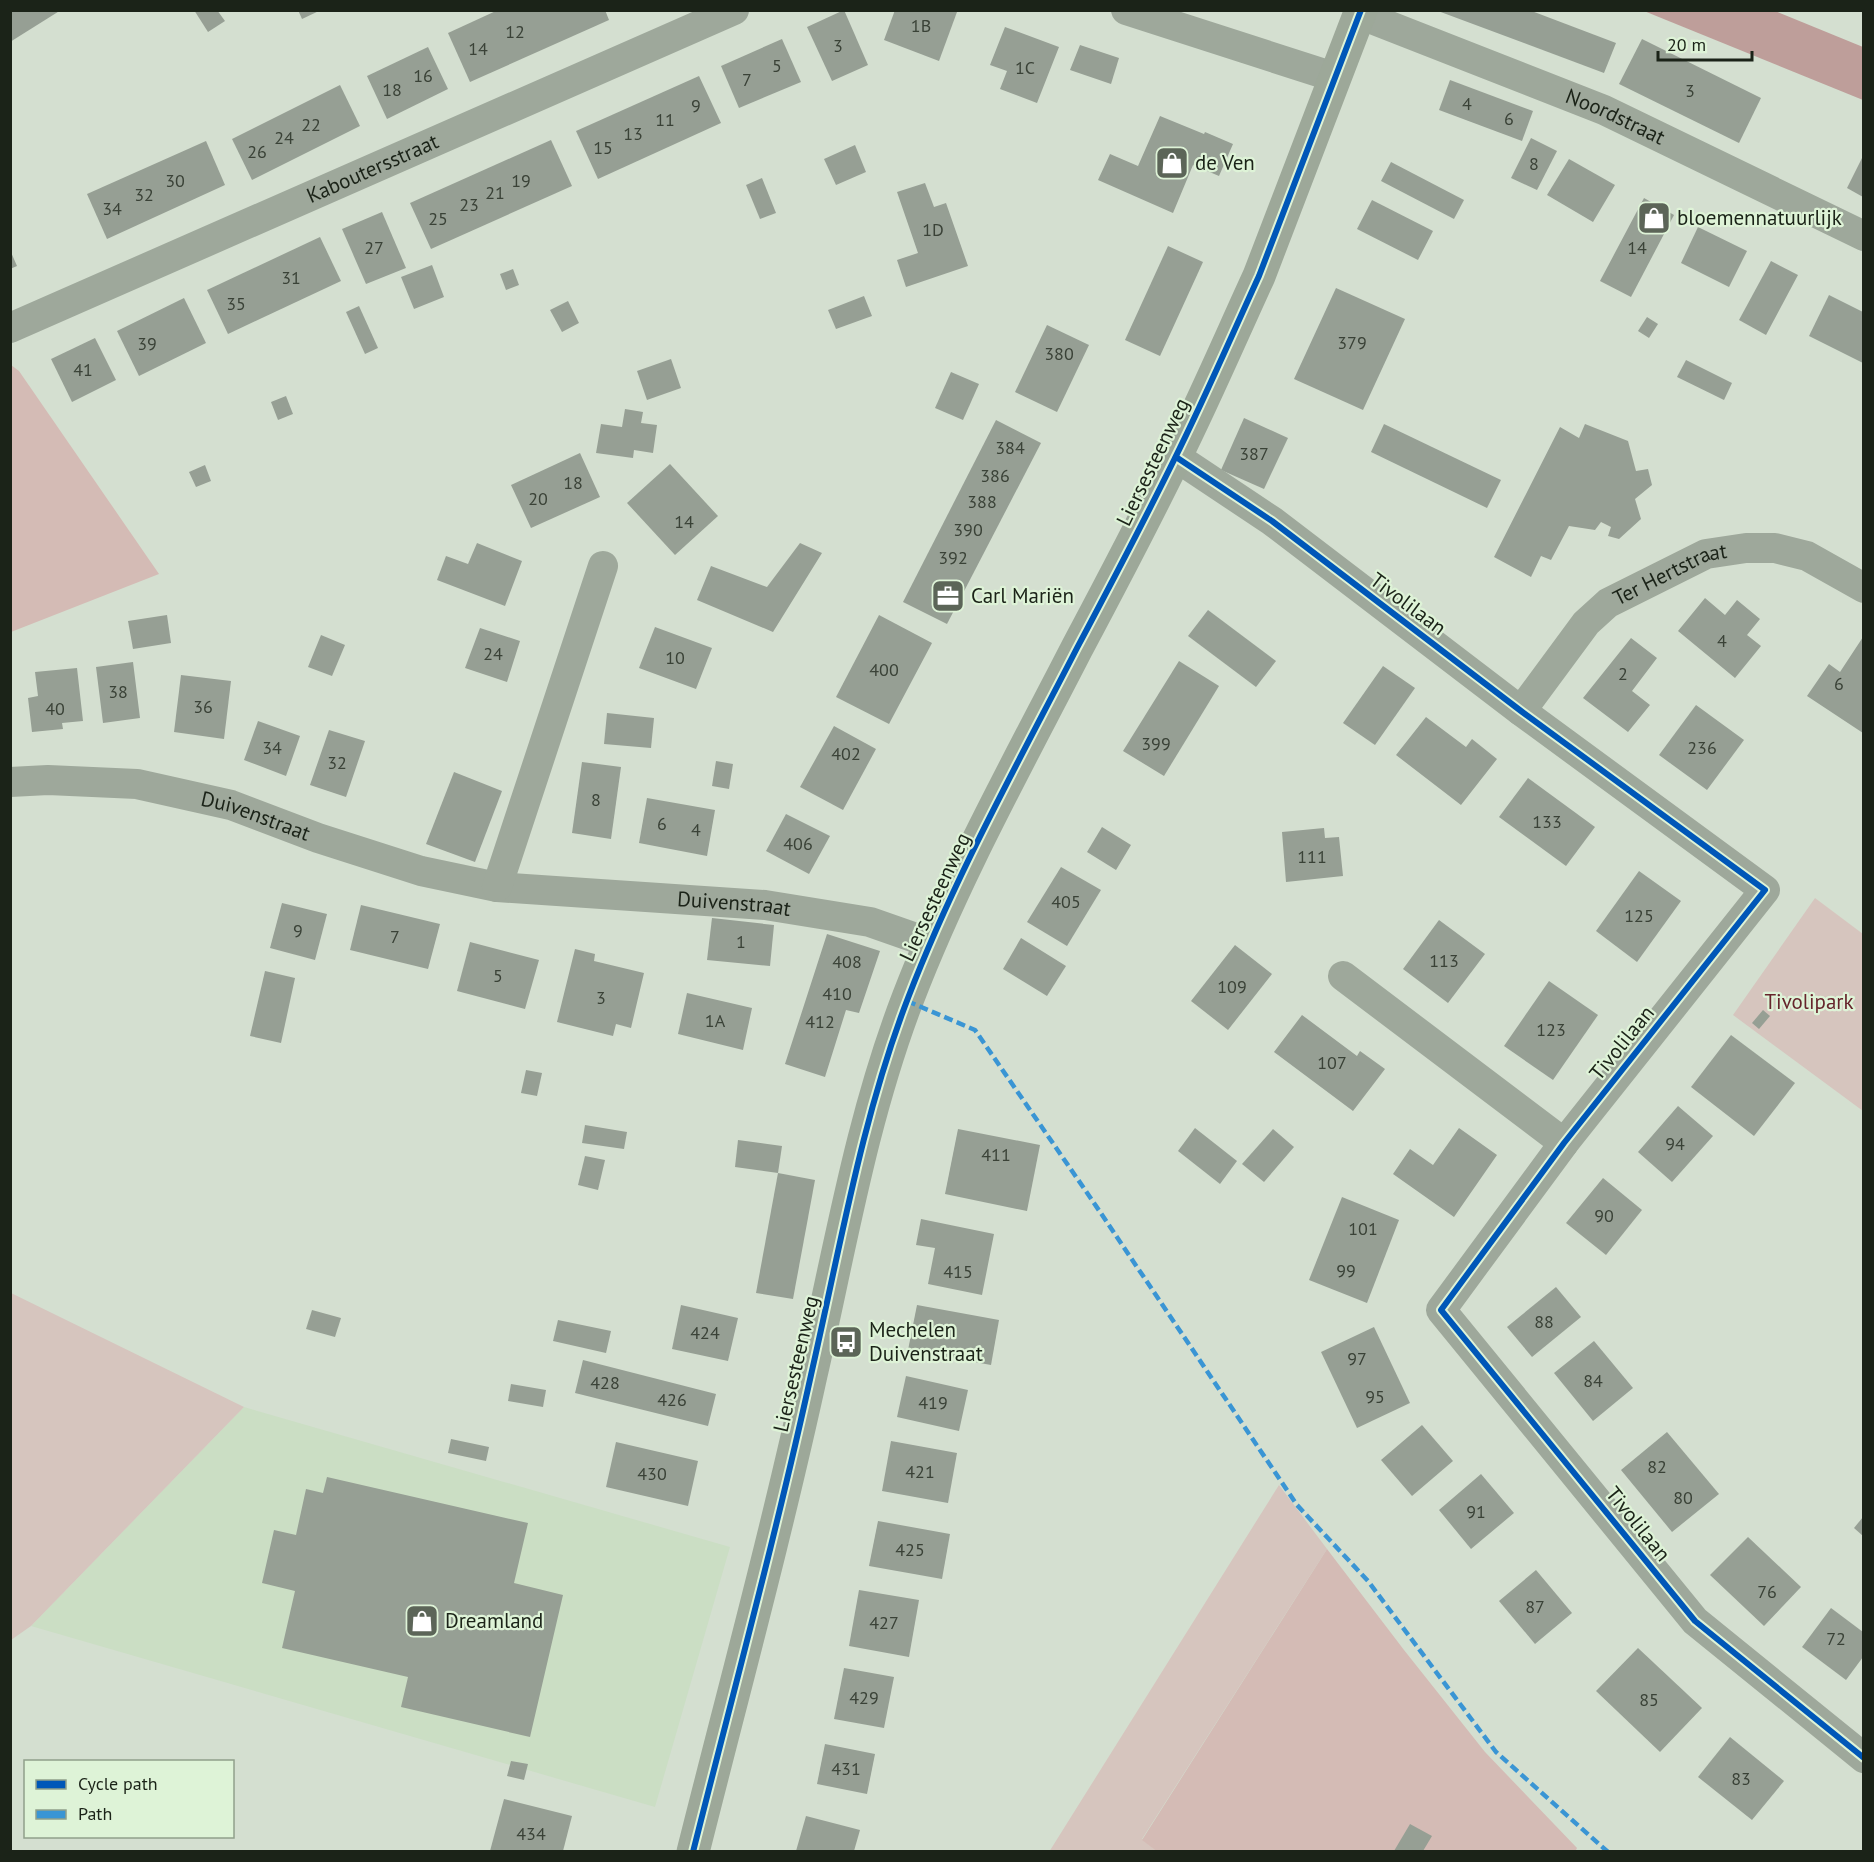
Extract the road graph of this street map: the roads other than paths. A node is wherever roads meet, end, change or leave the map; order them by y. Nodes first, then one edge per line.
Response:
1 (734, 10) edge
2 (1126, 10) edge
3 (1360, 12) edge
4 (1334, 77) junction
5 (1863, 236) edge
6 (10, 328) edge
7 (1176, 457) junction
8 (603, 566) dead end
9 (1863, 588) edge
10 (1521, 711) junction
11 (10, 782) edge
12 (496, 887) junction
13 (930, 943) junction
14 (1343, 976) dead end
15 (1564, 1143) junction
16 (1863, 1758) edge
17 (693, 1851) edge

1 - 6 street, Kaboutersstraat
2 - 4 street
3 - 4 main road, Liersesteenweg
3 - 5 street, Noordstraat
4 - 7 main road, Liersesteenweg
7 - 10 street, Tivolilaan
7 - 13 main road, Liersesteenweg
8 - 12 street
9 - 10 street, Ter Hertstraat
10 - 15 street, Tivolilaan
11 - 12 street, Duivenstraat
12 - 13 street, Duivenstraat
13 - 17 main road, Liersesteenweg
14 - 15 street
15 - 16 street, Tivolilaan

